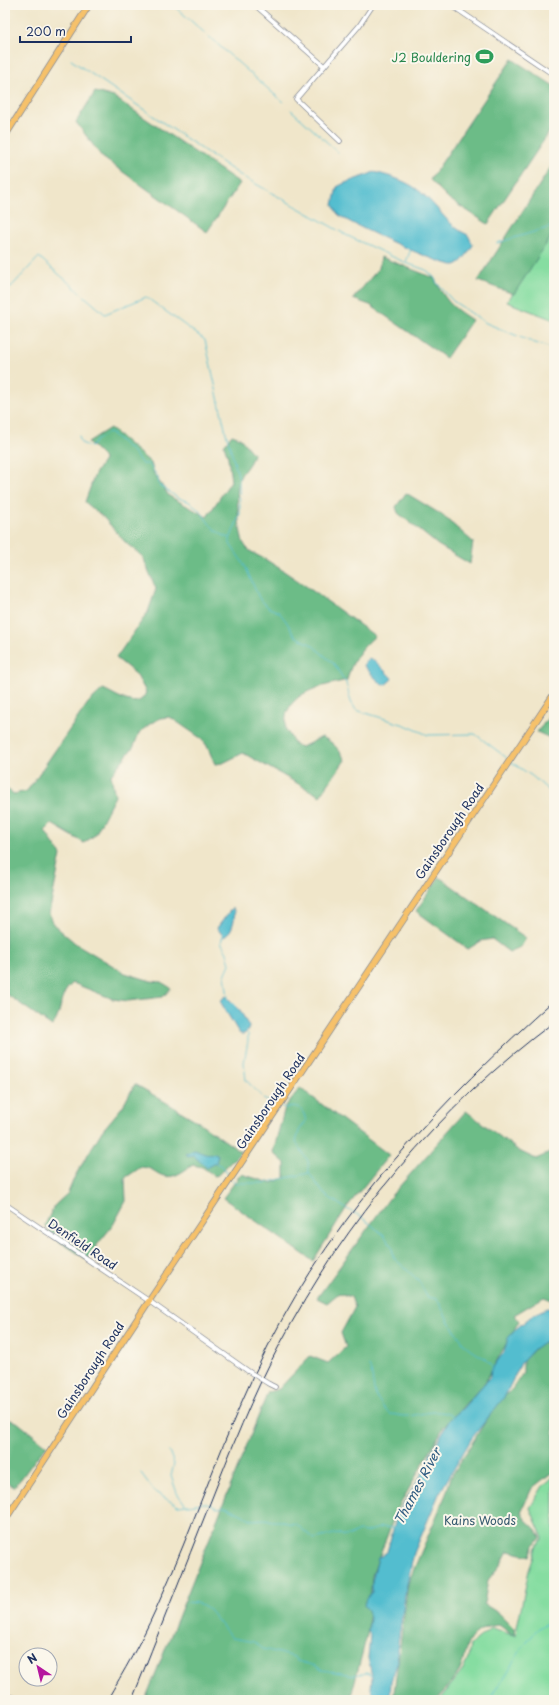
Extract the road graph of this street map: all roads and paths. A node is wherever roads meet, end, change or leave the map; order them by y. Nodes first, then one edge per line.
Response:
1 (90, 5) edge
2 (255, 5) edge
3 (373, 5) edge
4 (451, 5) edge
5 (324, 66) junction
6 (554, 75) edge
7 (5, 136) edge
8 (340, 141) dead end
9 (554, 694) edge
10 (5, 1204) edge
11 (149, 1301) junction
12 (275, 1387) dead end
13 (5, 1520) edge
14 (5, 1696) edge
15 (15, 1698) dead end

1 - 7 main road
2 - 5 street
3 - 5 street
4 - 6 street
5 - 8 street
9 - 11 main road, Gainsborough Road
10 - 11 street, Denfield Road
11 - 12 street, Denfield Road, bridge
11 - 13 main road, Gainsborough Road
14 - 15 street

